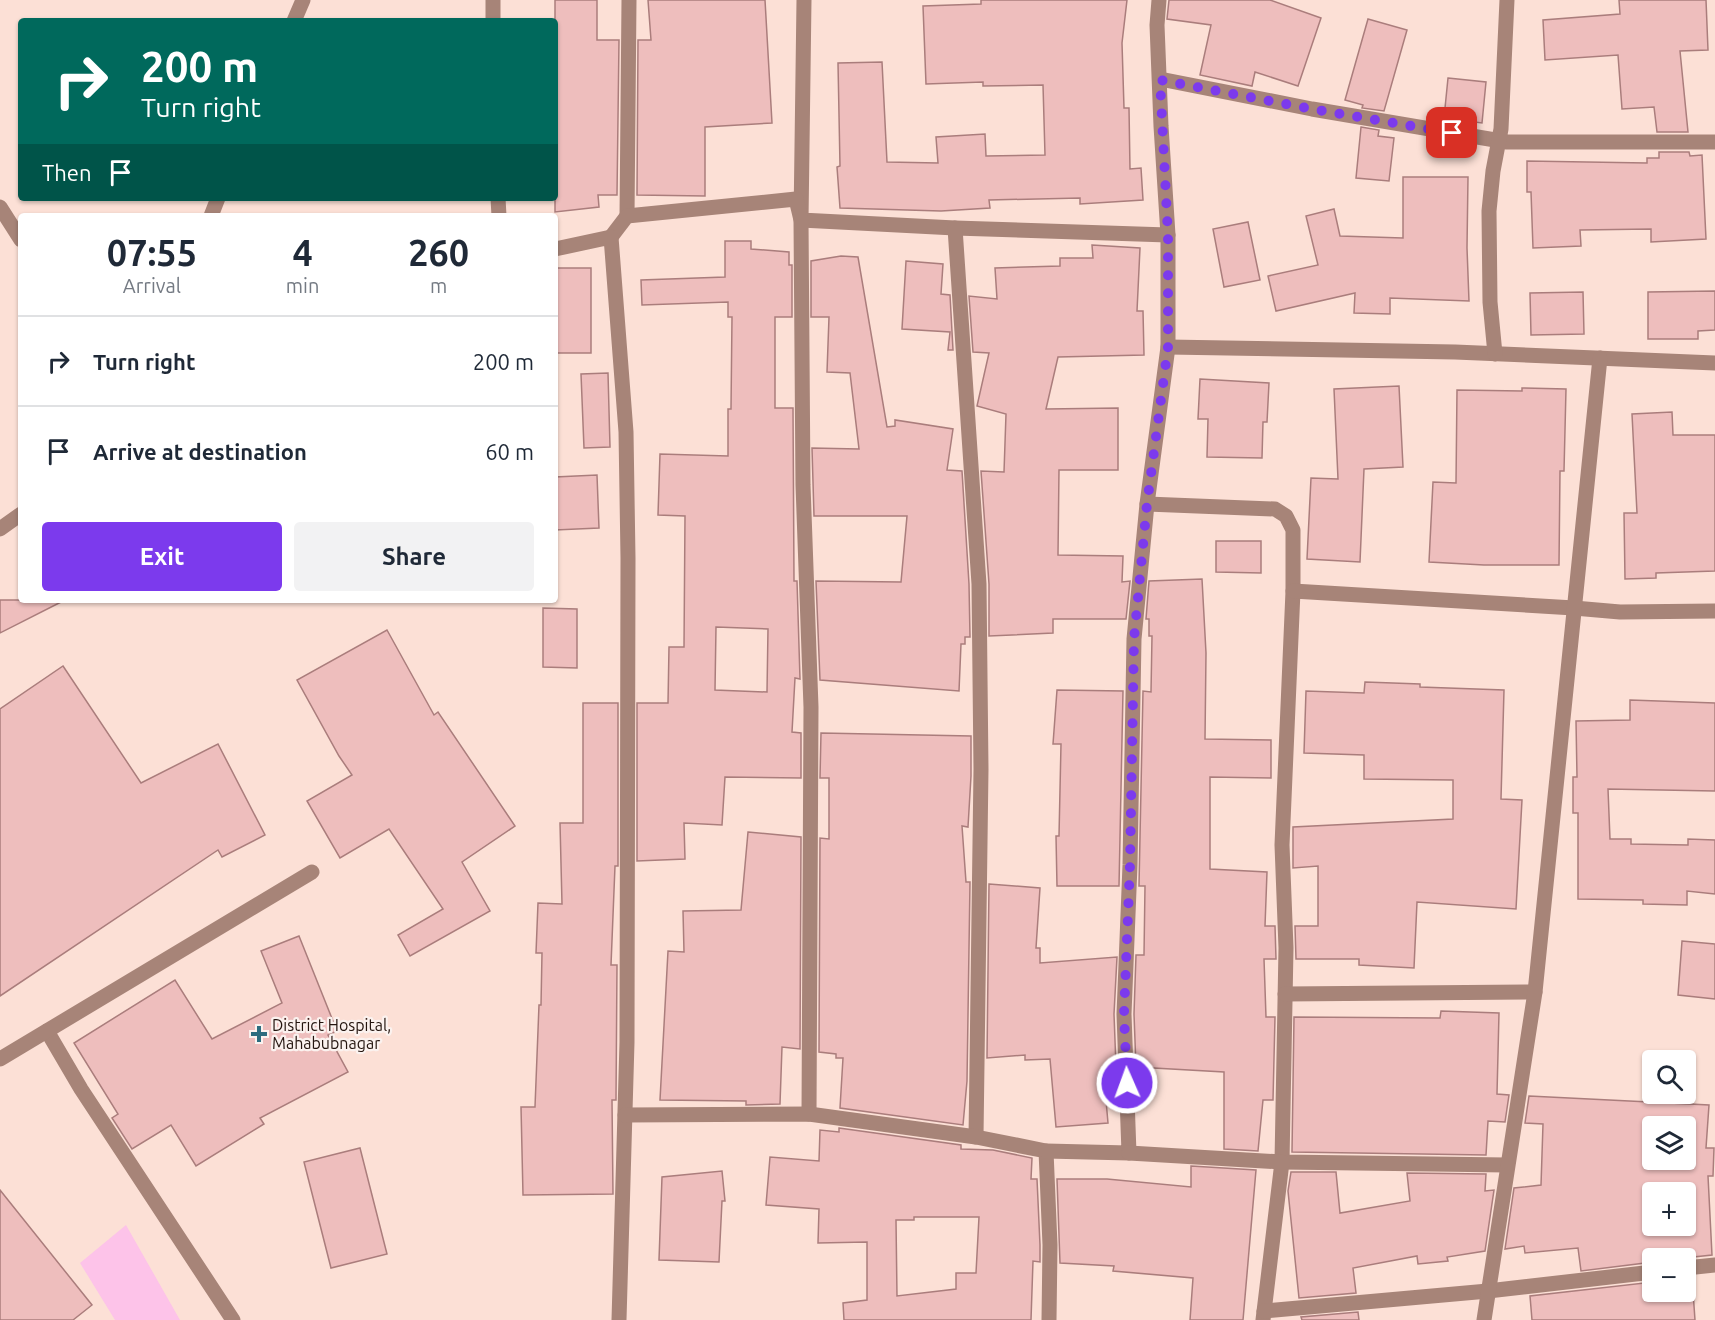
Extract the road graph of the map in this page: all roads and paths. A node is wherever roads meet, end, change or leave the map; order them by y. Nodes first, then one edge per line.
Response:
1 (303, 0) edge
2 (493, 0) edge
3 (629, 0) edge
4 (804, 0) edge
5 (1159, 0) edge
6 (1507, 0) edge
7 (295, 18) edge
8 (493, 18) edge
9 (1160, 80) junction
10 (1498, 141) junction
11 (1715, 141) edge
12 (0, 207) edge
13 (627, 216) junction
14 (801, 220) junction
15 (0, 228) edge
16 (955, 228) junction
17 (18, 235) edge
18 (1168, 235) junction
19 (611, 237) junction
20 (18, 238) edge
21 (558, 248) edge
22 (1168, 347) junction
23 (1495, 354) junction
24 (1600, 358) junction
25 (1715, 363) edge
26 (1147, 504) junction
27 (18, 516) edge
28 (0, 529) edge
29 (1293, 591) junction
30 (1574, 608) junction
31 (1715, 611) edge
32 (312, 872) dead end
33 (1535, 992) junction
34 (1285, 993) junction
35 (47, 1031) junction
36 (0, 1059) edge
37 (809, 1114) junction
38 (625, 1115) junction
39 (976, 1137) junction
40 (1046, 1151) junction
41 (1129, 1153) junction
42 (1282, 1162) junction
43 (1507, 1165) junction
44 (1715, 1265) edge
45 (1696, 1267) edge
46 (1642, 1273) edge
47 (1488, 1291) junction
48 (1263, 1315) edge
49 (233, 1320) edge
50 (619, 1320) edge
51 (1049, 1320) edge
52 (1484, 1320) edge

1 - 7 street
2 - 8 street
3 - 13 street
4 - 14 street
5 - 9 street
6 - 10 street
9 - 10 street
9 - 18 street
10 - 11 street
10 - 23 street
12 - 17 street
13 - 14 street
13 - 19 street
14 - 16 street
14 - 37 street
15 - 20 street
16 - 18 street
16 - 39 street
18 - 22 street
19 - 21 street
19 - 38 street
22 - 23 street
22 - 26 street
23 - 24 street
24 - 25 street
24 - 30 street
26 - 29 street
26 - 41 street
27 - 28 street
29 - 30 street
29 - 34 street
30 - 31 street
30 - 33 street
32 - 35 street
33 - 34 street
33 - 43 street
34 - 42 street
35 - 36 street
35 - 49 street
37 - 38 street
37 - 39 street
38 - 50 street
39 - 40 street
40 - 41 street
40 - 51 street
41 - 42 street
42 - 43 street
42 - 48 street
43 - 47 street
44 - 45 street
46 - 47 street
47 - 48 street
47 - 52 street

